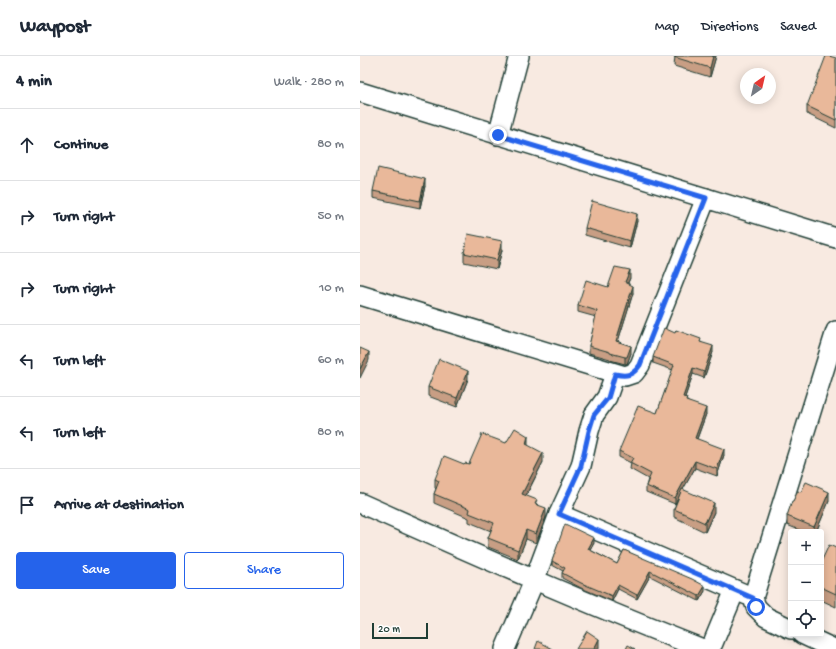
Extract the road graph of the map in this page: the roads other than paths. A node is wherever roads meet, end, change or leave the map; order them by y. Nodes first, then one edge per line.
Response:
1 (519, 56) edge
2 (360, 92) edge
3 (498, 135) junction
4 (706, 198) junction
5 (836, 238) edge
6 (360, 295) edge
7 (836, 331) edge
8 (615, 374) junction
9 (360, 503) edge
10 (559, 514) junction
11 (534, 581) junction
12 (735, 590) junction
13 (753, 598) junction
14 (788, 628) edge
15 (808, 637) edge
16 (505, 649) edge
17 (834, 649) edge

1 - 3 street
2 - 3 street
3 - 4 street
4 - 5 street
4 - 8 street
6 - 8 street
7 - 13 street
8 - 10 street
9 - 11 street
10 - 11 street
10 - 12 street
11 - 12 street
11 - 16 street
12 - 13 street
13 - 14 street
15 - 17 street

